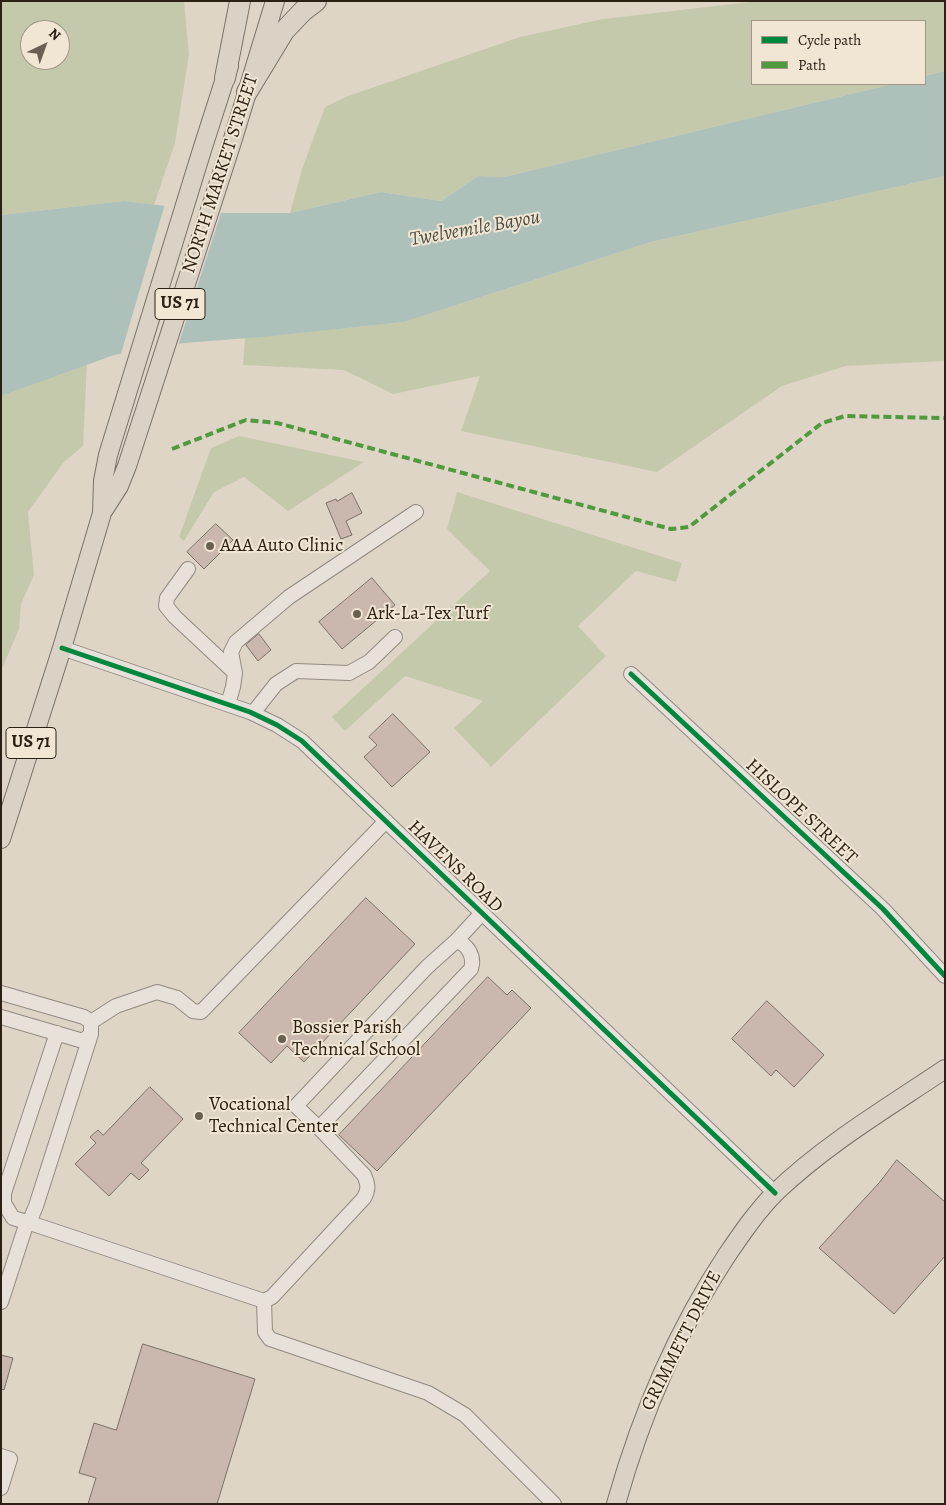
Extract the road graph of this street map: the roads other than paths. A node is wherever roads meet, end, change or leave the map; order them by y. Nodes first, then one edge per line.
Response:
1 (240, 1) edge
2 (251, 1) edge
3 (275, 1) edge
4 (316, 1) edge
5 (225, 78) junction
6 (247, 92) junction
7 (416, 512) dead end
8 (102, 513) junction
9 (188, 569) dead end
10 (395, 637) dead end
11 (62, 648) junction
12 (235, 673) junction
13 (631, 674) dead end
14 (228, 704) junction
15 (253, 713) junction
16 (386, 821) junction
17 (1, 839) edge
18 (482, 913) junction
19 (456, 941) junction
20 (945, 976) edge
21 (1, 993) edge
22 (31, 1002) junction
23 (56, 1009) junction
24 (1, 1017) edge
25 (26, 1024) junction
26 (91, 1028) junction
27 (54, 1032) junction
28 (945, 1070) edge
29 (319, 1128) junction
30 (775, 1193) junction
31 (27, 1222) junction
32 (264, 1301) junction
33 (1, 1302) edge
34 (1, 1456) edge
35 (1, 1488) edge
36 (554, 1504) edge
37 (616, 1504) edge

1 - 5 highway
2 - 5 main road, NORTH MARKET STREET / US 71
3 - 6 main road, NORTH MARKET STREET / US 71
4 - 6 highway
5 - 8 main road, NORTH MARKET STREET / US 71
6 - 8 main road, NORTH MARKET STREET / US 71
7 - 12 street
8 - 11 main road, NORTH MARKET STREET / US 71
9 - 12 street
10 - 15 street
11 - 14 street, HAVENS ROAD
11 - 17 main road, NORTH MARKET STREET / US 71
12 - 14 street
13 - 20 street, HISLOPE STREET
14 - 15 street, HAVENS ROAD
15 - 16 street, HAVENS ROAD
16 - 18 street, HAVENS ROAD
16 - 26 street
18 - 19 street
18 - 30 street, HAVENS ROAD
19 - 29 street
19 - 29 street
21 - 22 street
22 - 23 street
22 - 25 street
23 - 26 street
23 - 27 street
24 - 25 street
25 - 27 street
26 - 27 street
26 - 31 street
27 - 31 street
28 - 30 main road, GRIMMETT DRIVE
29 - 32 street
30 - 37 main road, GRIMMETT DRIVE
31 - 32 street
31 - 33 street
32 - 36 street
34 - 35 street

